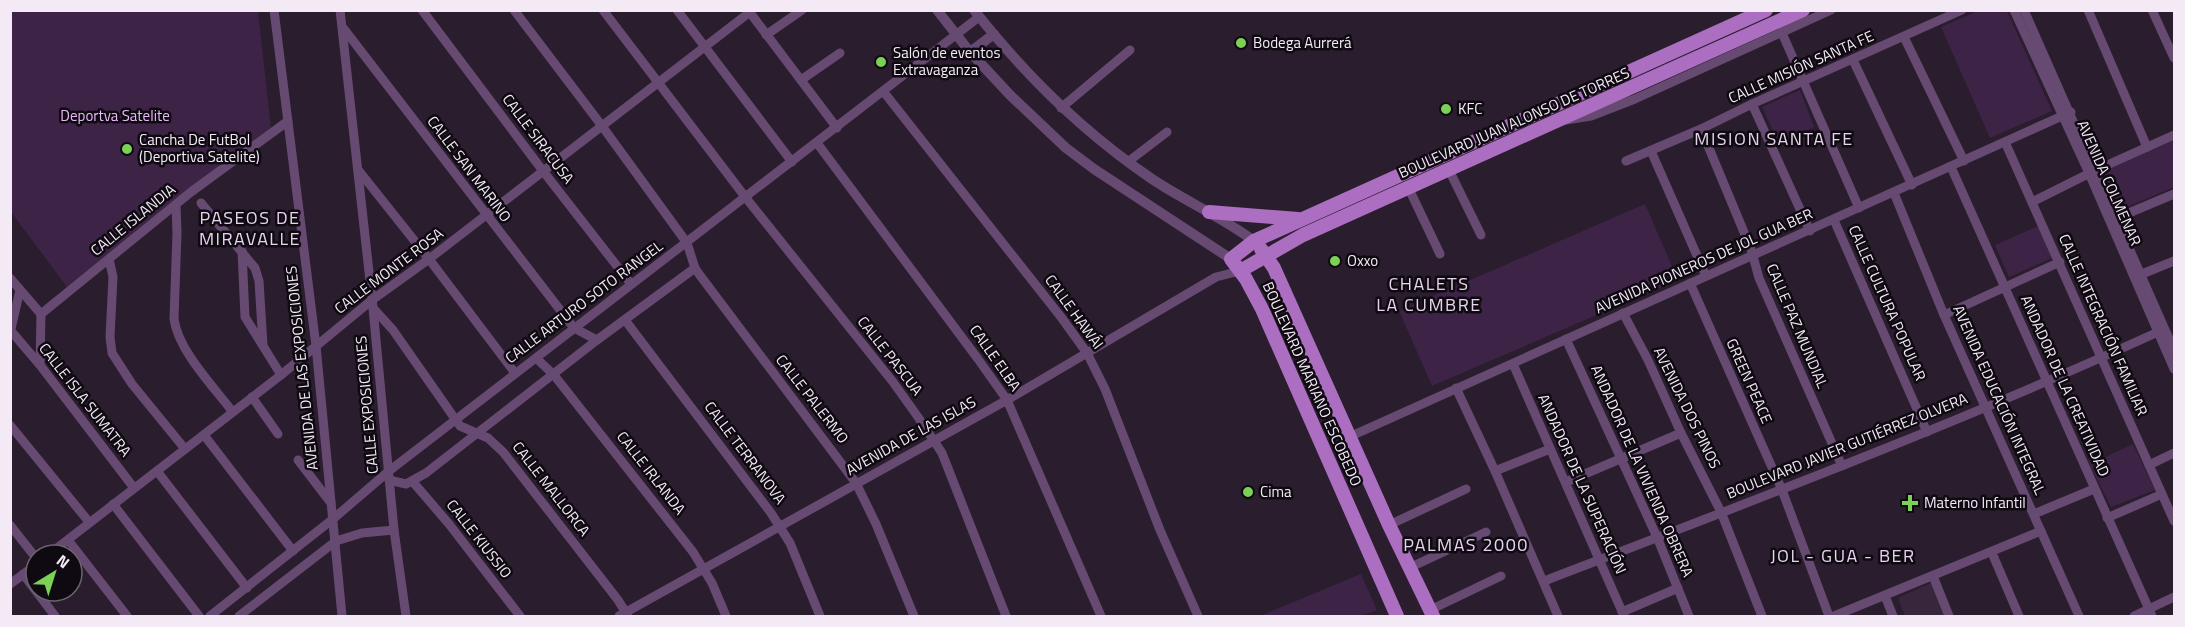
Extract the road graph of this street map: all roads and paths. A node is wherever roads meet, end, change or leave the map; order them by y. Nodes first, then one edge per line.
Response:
1 (274, 10) edge
2 (340, 10) edge
3 (422, 10) edge
4 (514, 10) edge
5 (603, 10) edge
6 (677, 10) edge
7 (802, 10) edge
8 (937, 10) edge
9 (1766, 10) edge
10 (1803, 10) edge
11 (1831, 10) edge
12 (1962, 10) edge
13 (2088, 10) edge
14 (2152, 10) edge
15 (749, 11) edge
16 (2021, 11) edge
17 (977, 14) edge
18 (342, 27) junction
19 (1782, 33) junction
20 (994, 34) junction
21 (766, 35) junction
22 (956, 35) junction
23 (1904, 37) junction
24 (706, 46) junction
25 (1130, 50) dead end
26 (970, 52) junction
27 (840, 53) dead end
28 (2175, 58) edge
29 (1853, 60) junction
30 (801, 80) junction
31 (659, 82) junction
32 (1803, 82) junction
33 (883, 91) junction
34 (1752, 104) junction
35 (1061, 108) junction
36 (2067, 114) junction
37 (288, 121) junction
38 (1558, 121) junction
39 (603, 126) junction
40 (837, 128) junction
41 (1701, 129) junction
42 (1167, 132) dead end
43 (2175, 135) edge
44 (2005, 142) junction
45 (817, 143) junction
46 (2147, 147) junction
47 (1651, 150) junction
48 (1129, 161) junction
49 (1626, 161) dead end
50 (1964, 161) junction
51 (792, 162) junction
52 (1951, 167) junction
53 (358, 169) junction
54 (1449, 170) junction
55 (543, 171) junction
56 (2092, 172) junction
57 (1912, 185) junction
58 (1409, 189) junction
59 (1894, 193) junction
60 (2175, 194) edge
61 (746, 198) junction
62 (2032, 202) junction
63 (201, 203) dead end
64 (176, 205) junction
65 (1859, 208) junction
66 (1209, 212) junction
67 (486, 215) junction
68 (2116, 218) junction
69 (1300, 220) junction
70 (1834, 220) junction
71 (1810, 231) junction
72 (1481, 235) dead end
73 (1254, 241) junction
74 (687, 243) junction
75 (242, 251) junction
76 (1440, 254) dead end
77 (1266, 255) junction
78 (1754, 256) junction
79 (109, 259) junction
80 (429, 259) junction
81 (1231, 259) junction
82 (2175, 261) edge
83 (2060, 262) junction
84 (695, 268) junction
85 (1240, 271) junction
86 (1706, 276) junction
87 (2138, 276) junction
88 (1216, 277) junction
89 (10, 278) edge
90 (1690, 283) junction
91 (631, 284) junction
92 (2006, 287) junction
93 (20, 290) junction
94 (373, 304) junction
95 (1623, 313) junction
96 (41, 314) junction
97 (1944, 315) junction
98 (625, 320) junction
99 (574, 328) junction
100 (11, 332) edge
101 (2158, 332) junction
102 (1566, 339) junction
103 (597, 340) junction
104 (263, 345) junction
105 (316, 346) junction
106 (2175, 350) edge
107 (1087, 353) junction
108 (536, 358) junction
109 (2101, 358) junction
110 (1512, 364) junction
111 (40, 366) junction
112 (2175, 369) edge
113 (515, 374) junction
114 (281, 375) junction
115 (554, 375) junction
116 (2046, 382) junction
117 (1456, 388) junction
118 (252, 397) junction
119 (1007, 400) junction
120 (1985, 407) junction
121 (232, 411) junction
122 (456, 420) junction
123 (10, 425) edge
124 (1927, 432) junction
125 (1681, 433) junction
126 (278, 434) dead end
127 (477, 434) junction
128 (204, 435) junction
129 (1349, 437) junction
130 (933, 441) junction
131 (185, 449) junction
132 (1551, 449) junction
133 (2175, 453) edge
134 (298, 460) dead end
135 (1622, 460) junction
136 (2149, 465) junction
137 (1842, 466) junction
138 (157, 471) junction
139 (1495, 471) junction
140 (389, 476) junction
141 (413, 482) junction
142 (1566, 482) junction
143 (856, 483) junction
144 (134, 488) junction
145 (1466, 489) dead end
146 (2094, 489) junction
147 (1782, 490) junction
148 (2162, 494) junction
149 (113, 504) junction
150 (331, 504) junction
151 (1721, 512) junction
152 (2034, 514) junction
153 (2108, 518) junction
154 (333, 519) junction
155 (2175, 521) edge
156 (89, 522) junction
157 (10, 525) edge
158 (1389, 525) junction
159 (780, 527) junction
160 (394, 530) junction
161 (2042, 531) junction
162 (1486, 532) dead end
163 (1657, 537) junction
164 (68, 540) junction
165 (336, 541) junction
166 (24, 543) edge
167 (64, 543) edge
168 (293, 551) junction
169 (1992, 553) junction
170 (1599, 560) junction
171 (1409, 568) junction
172 (704, 570) junction
173 (23, 574) joint
174 (1501, 576) dead end
175 (1933, 576) junction
176 (1544, 581) junction
177 (10, 584) edge
178 (247, 588) junction
179 (1678, 588) junction
180 (1885, 596) junction
181 (2175, 597) edge
182 (1431, 613) edge
183 (2150, 613) edge
184 (1623, 614) edge
185 (624, 615) edge
186 (55, 616) edge
187 (128, 616) edge
188 (199, 616) edge
189 (210, 616) edge
190 (239, 616) edge
191 (342, 616) edge
192 (406, 616) edge
193 (520, 616) edge
194 (726, 616) edge
195 (820, 616) edge
196 (914, 616) edge
197 (1006, 616) edge
198 (1101, 616) edge
199 (1198, 616) edge
200 (1397, 616) edge
201 (1558, 616) edge
202 (1689, 616) edge
203 (1762, 616) edge
204 (1829, 616) edge
205 (1834, 616) edge
206 (1893, 616) edge
207 (1949, 616) edge
208 (2019, 616) edge
209 (2079, 616) edge
210 (2134, 616) edge

1 - 37 street, AVENIDA DE LAS EXPOSICIONES
2 - 18 street, CALLE EXPOSICIONES
3 - 55 street, CALLE SIRACUSA
4 - 39 street
5 - 31 street
6 - 24 street
7 - 21 street
8 - 22 street, BOULEVARD MARIANO ESCOBEDO
9 - 69 main road, BOULEVARD JUAN ALONSO DE TORRES
10 - 38 main road, BOULEVARD JUAN ALONSO DE TORRES
11 - 19 street
12 - 23 street, CALLE MISIÓN SANTA FE
13 - 46 street
14 - 28 street
15 - 21 street
15 - 24 street, CALLE MONTE ROSA
16 - 36 street, AVENIDA COLMENAR
17 - 20 street, BOULEVARD MARIANO ESCOBEDO
17 - 22 street, CALLE ARTURO SOTO RANGEL
18 - 53 street, CALLE EXPOSICIONES
18 - 67 street, CALLE SAN MARINO
19 - 32 street
19 - 38 street
20 - 26 street
20 - 35 street, BOULEVARD MARIANO ESCOBEDO
21 - 30 street
22 - 26 street, BOULEVARD MARIANO ESCOBEDO
22 - 33 street, CALLE ARTURO SOTO RANGEL
23 - 29 street, CALLE MISIÓN SANTA FE
23 - 50 street
24 - 31 street, CALLE MONTE ROSA
24 - 51 street
25 - 35 street
26 - 81 street, BOULEVARD MARIANO ESCOBEDO
27 - 30 street
29 - 32 street, CALLE MISIÓN SANTA FE
29 - 57 street
30 - 40 street
31 - 39 street, CALLE MONTE ROSA
31 - 61 street
32 - 34 street, CALLE MISIÓN SANTA FE
32 - 65 street
33 - 40 street, CALLE ARTURO SOTO RANGEL
33 - 107 street, CALLE HAWÁI
34 - 41 street, CALLE MISIÓN SANTA FE
34 - 71 street
35 - 48 street, BOULEVARD MARIANO ESCOBEDO
36 - 44 street, AVENIDA PIONEROS DE JOL GUA BER
36 - 56 street, AVENIDA COLMENAR
37 - 64 street, CALLE ISLANDIA
37 - 105 street, AVENIDA DE LAS EXPOSICIONES
38 - 54 main road, BOULEVARD JUAN ALONSO DE TORRES
39 - 55 street, CALLE MONTE ROSA
39 - 74 street
40 - 45 street, CALLE ARTURO SOTO RANGEL
41 - 47 street, CALLE MISIÓN SANTA FE
41 - 78 street, CALLE PAZ MUNDIAL
42 - 48 street
43 - 46 street
44 - 50 street, AVENIDA PIONEROS DE JOL GUA BER
44 - 62 street, CALLE INTEGRACIÓN FAMILIAR
45 - 51 street, CALLE ARTURO SOTO RANGEL
45 - 119 street, CALLE ELBA
46 - 56 street
47 - 49 street, CALLE MISIÓN SANTA FE
47 - 86 street
48 - 66 street, BOULEVARD MARIANO ESCOBEDO
50 - 52 street, AVENIDA PIONEROS DE JOL GUA BER
51 - 61 street, CALLE ARTURO SOTO RANGEL
52 - 57 street, AVENIDA PIONEROS DE JOL GUA BER
52 - 92 street, ANDADOR DE LA CREATIVIDAD
53 - 80 street
53 - 94 street, CALLE EXPOSICIONES
54 - 58 main road, BOULEVARD JUAN ALONSO DE TORRES
54 - 72 street
55 - 67 street, CALLE MONTE ROSA
55 - 91 street, CALLE SIRACUSA
56 - 62 street
56 - 68 street, AVENIDA COLMENAR
56 - 87 street, AVENIDA COLMENAR
57 - 59 street, AVENIDA PIONEROS DE JOL GUA BER
58 - 76 street
58 - 77 main road, BOULEVARD JUAN ALONSO DE TORRES
59 - 65 street, AVENIDA PIONEROS DE JOL GUA BER
59 - 97 street, AVENIDA EDUCACIÓN INTEGRAL
60 - 68 street
61 - 74 street, CALLE ARTURO SOTO RANGEL
61 - 130 street, CALLE PASCUA
62 - 83 street, CALLE INTEGRACIÓN FAMILIAR
63 - 75 street
64 - 79 street, CALLE ISLANDIA
64 - 121 street
65 - 70 street, AVENIDA PIONEROS DE JOL GUA BER
66 - 69 main road
66 - 73 street, BOULEVARD MARIANO ESCOBEDO
67 - 80 street, CALLE MONTE ROSA
67 - 99 street, CALLE SAN MARINO
68 - 87 street, AVENIDA COLMENAR
69 - 73 main road, BOULEVARD JUAN ALONSO DE TORRES
70 - 71 street, AVENIDA PIONEROS DE JOL GUA BER
70 - 124 street, CALLE CULTURA POPULAR
71 - 78 street, AVENIDA PIONEROS DE JOL GUA BER
73 - 77 main road, BOULEVARD MARIANO ESCOBEDO
73 - 81 main road, BOULEVARD JUAN ALONSO DE TORRES
74 - 84 street, CALLE PALERMO
74 - 91 street, CALLE ARTURO SOTO RANGEL
75 - 104 street
75 - 104 street
77 - 85 main road, BOULEVARD JUAN ALONSO DE TORRES
77 - 129 main road, BOULEVARD MARIANO ESCOBEDO
78 - 86 street, AVENIDA PIONEROS DE JOL GUA BER
78 - 137 street, CALLE PAZ MUNDIAL
79 - 96 street, CALLE ISLANDIA
79 - 131 street
80 - 94 street, CALLE MONTE ROSA
80 - 113 street
81 - 85 main road, BOULEVARD MARIANO ESCOBEDO
81 - 88 street, AVENIDA DE LAS ISLAS
82 - 87 street
83 - 92 street
83 - 109 street, CALLE INTEGRACIÓN FAMILIAR
84 - 98 street
84 - 143 street, CALLE PALERMO
85 - 88 street, AVENIDA DE LAS ISLAS
85 - 200 main road, BOULEVARD MARIANO ESCOBEDO
86 - 90 street, AVENIDA PIONEROS DE JOL GUA BER
87 - 101 street, AVENIDA COLMENAR
87 - 106 street, AVENIDA COLMENAR
88 - 107 street, AVENIDA DE LAS ISLAS
89 - 93 street
90 - 95 street, AVENIDA PIONEROS DE JOL GUA BER
90 - 147 street, GREEN PEACE
91 - 99 street, CALLE ARTURO SOTO RANGEL
92 - 97 street
92 - 116 street, ANDADOR DE LA CREATIVIDAD
93 - 96 street
93 - 100 street
94 - 105 street, CALLE MONTE ROSA
94 - 122 street, CALLE MALLORCA
94 - 140 street, CALLE EXPOSICIONES
95 - 102 street, AVENIDA PIONEROS DE JOL GUA BER
95 - 125 street, AVENIDA DOS PINOS
96 - 111 street
97 - 120 street, AVENIDA EDUCACIÓN INTEGRAL
98 - 103 street
98 - 159 street, CALLE TERRANOVA
99 - 103 street
99 - 108 street, CALLE ARTURO SOTO RANGEL
100 - 111 street, CALLE ISLA SUMATRA
101 - 109 street, BOULEVARD JAVIER GUTIÉRREZ OLVERA
101 - 112 street, AVENIDA COLMENAR
102 - 110 street, AVENIDA PIONEROS DE JOL GUA BER
102 - 135 street, ANDADOR DE LA VIVIENDA OBRERA
103 - 115 street
104 - 114 street
105 - 114 street, CALLE MONTE ROSA
105 - 150 street, AVENIDA DE LAS EXPOSICIONES
107 - 119 street, AVENIDA DE LAS ISLAS
107 - 199 street, CALLE HAWÁI
108 - 113 street, CALLE ARTURO SOTO RANGEL
108 - 115 street, CALLE IRLANDA
109 - 116 street, BOULEVARD JAVIER GUTIÉRREZ OLVERA
109 - 136 street, CALLE INTEGRACIÓN FAMILIAR
110 - 117 street, AVENIDA PIONEROS DE JOL GUA BER
110 - 132 street, ANDADOR DE LA SUPERACIÓN
111 - 144 street, CALLE ISLA SUMATRA
113 - 122 street, CALLE ARTURO SOTO RANGEL
114 - 118 street, CALLE MONTE ROSA
115 - 127 street
115 - 172 street, CALLE IRLANDA
116 - 120 street, BOULEVARD JAVIER GUTIÉRREZ OLVERA
116 - 146 street, ANDADOR DE LA CREATIVIDAD
117 - 129 street, AVENIDA PIONEROS DE JOL GUA BER
117 - 139 street
118 - 121 street, CALLE MONTE ROSA
118 - 126 street
119 - 130 street, AVENIDA DE LAS ISLAS
119 - 198 street, CALLE ELBA
120 - 124 street, BOULEVARD JAVIER GUTIÉRREZ OLVERA
120 - 152 street, AVENIDA EDUCACIÓN INTEGRAL
121 - 128 street, CALLE MONTE ROSA
122 - 127 street, CALLE MALLORCA
122 - 140 street, CALLE ARTURO SOTO RANGEL
123 - 156 street
124 - 137 street, BOULEVARD JAVIER GUTIÉRREZ OLVERA
125 - 135 street
125 - 151 street, AVENIDA DOS PINOS
127 - 141 street
127 - 185 street, CALLE MALLORCA
128 - 131 street, CALLE MONTE ROSA
128 - 168 street
129 - 158 main road, BOULEVARD MARIANO ESCOBEDO
130 - 143 street, AVENIDA DE LAS ISLAS
130 - 197 street, CALLE PASCUA
131 - 138 street, CALLE MONTE ROSA
132 - 139 street
132 - 142 street, ANDADOR DE LA SUPERACIÓN
133 - 136 street
134 - 150 street
135 - 142 street
135 - 163 street, ANDADOR DE LA VIVIENDA OBRERA
136 - 148 street, CALLE INTEGRACIÓN FAMILIAR
137 - 147 street, BOULEVARD JAVIER GUTIÉRREZ OLVERA
138 - 144 street, CALLE MONTE ROSA
138 - 178 street
139 - 176 street
140 - 141 street
140 - 154 street, CALLE ARTURO SOTO RANGEL
140 - 160 street, CALLE EXPOSICIONES
141 - 193 street, CALLE KIUSSIO
142 - 170 street, ANDADOR DE LA SUPERACIÓN
143 - 159 street, AVENIDA DE LAS ISLAS
143 - 196 street, CALLE PALERMO
144 - 149 street, CALLE MONTE ROSA
145 - 158 street
146 - 152 street
146 - 153 street, ANDADOR DE LA CREATIVIDAD
147 - 151 street, BOULEVARD JAVIER GUTIÉRREZ OLVERA
147 - 204 street, GREEN PEACE
148 - 153 street
148 - 155 street, CALLE INTEGRACIÓN FAMILIAR
149 - 156 street, CALLE MONTE ROSA
149 - 188 street
150 - 154 street, AVENIDA DE LAS EXPOSICIONES
151 - 163 street, BOULEVARD JAVIER GUTIÉRREZ OLVERA
151 - 203 street, AVENIDA DOS PINOS
152 - 161 street, AVENIDA EDUCACIÓN INTEGRAL
153 - 183 street, ANDADOR DE LA CREATIVIDAD
154 - 165 street, AVENIDA DE LAS EXPOSICIONES
154 - 168 street, CALLE ARTURO SOTO RANGEL
156 - 164 street, CALLE MONTE ROSA
157 - 166 street
158 - 171 main road, BOULEVARD MARIANO ESCOBEDO
159 - 172 street, AVENIDA DE LAS ISLAS
159 - 195 street, CALLE TERRANOVA
160 - 165 street
160 - 192 street, CALLE EXPOSICIONES
161 - 169 street
161 - 209 street, AVENIDA EDUCACIÓN INTEGRAL
162 - 171 street
163 - 170 street, BOULEVARD JAVIER GUTIÉRREZ OLVERA
163 - 179 street, ANDADOR DE LA VIVIENDA OBRERA
164 - 167 street, CALLE MONTE ROSA
164 - 187 street
165 - 190 street
165 - 191 street, AVENIDA DE LAS EXPOSICIONES
168 - 178 street, CALLE ARTURO SOTO RANGEL
169 - 175 street
169 - 208 street
170 - 176 street, BOULEVARD JAVIER GUTIÉRREZ OLVERA
170 - 184 street, ANDADOR DE LA SUPERACIÓN
171 - 182 main road, BOULEVARD MARIANO ESCOBEDO
172 - 185 street, AVENIDA DE LAS ISLAS
172 - 194 street, CALLE IRLANDA
173 - 177 street
173 - 186 street
174 - 182 street
175 - 180 street
175 - 207 street
176 - 201 street
178 - 189 street, CALLE ARTURO SOTO RANGEL
179 - 184 street
179 - 202 street, ANDADOR DE LA VIVIENDA OBRERA
180 - 205 street
180 - 206 street
181 - 183 street
183 - 210 street

